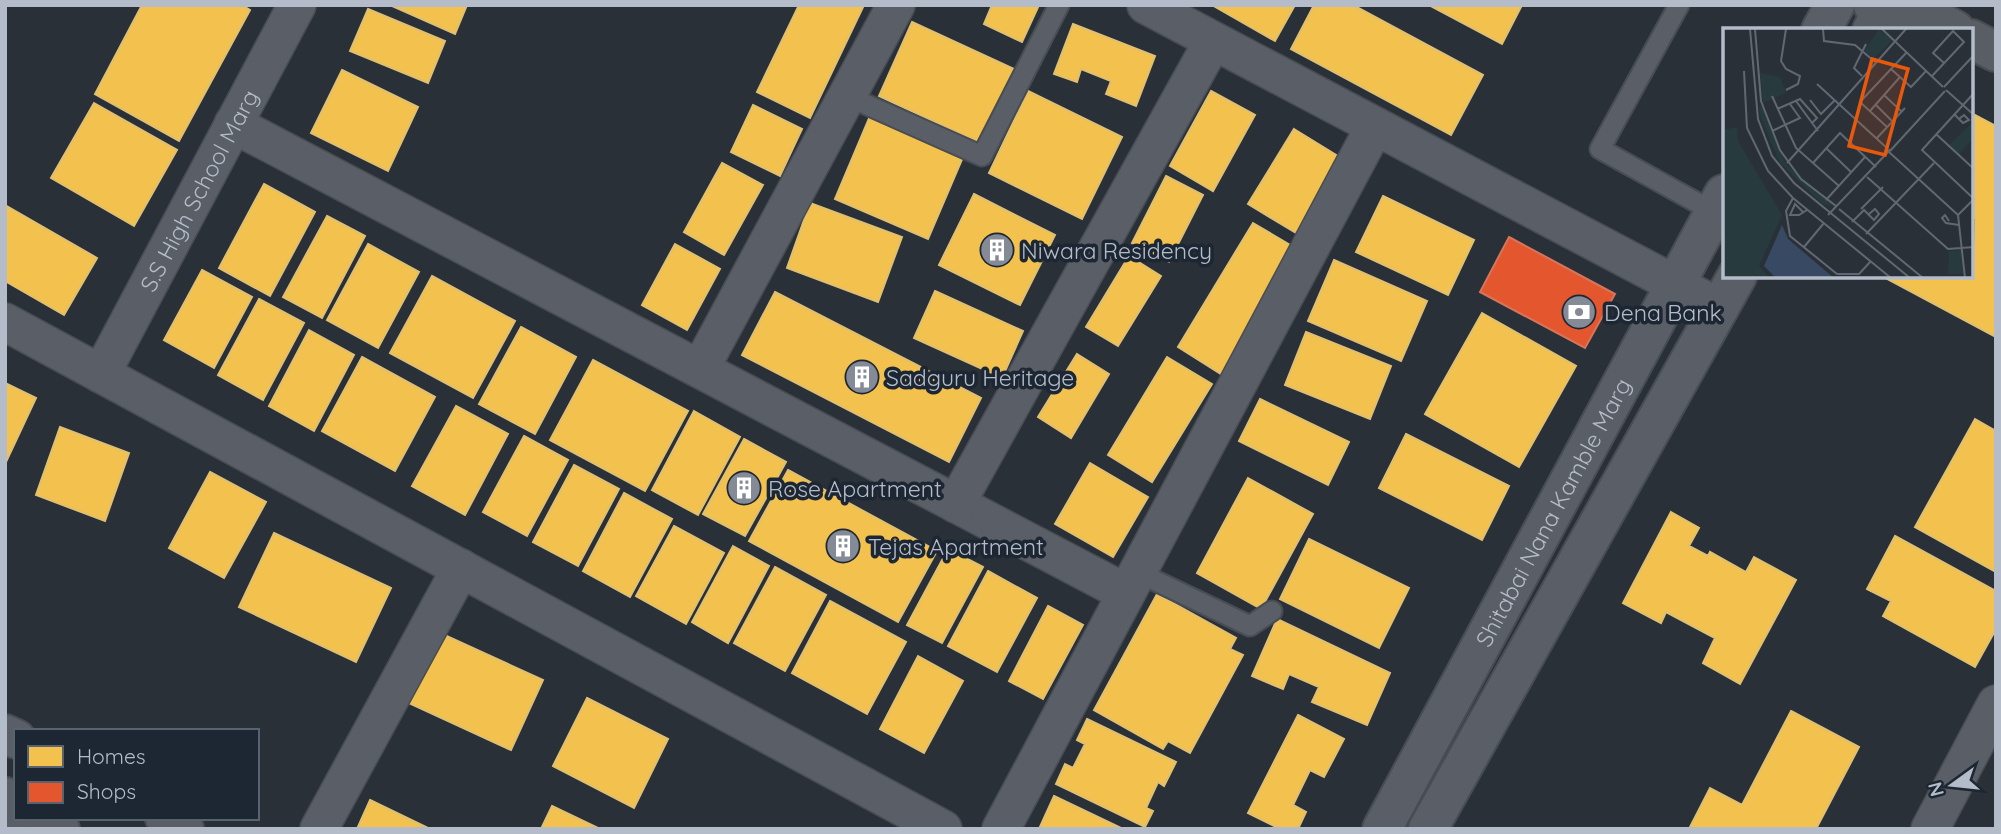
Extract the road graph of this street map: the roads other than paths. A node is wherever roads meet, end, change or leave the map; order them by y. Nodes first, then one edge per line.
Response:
1 (297, 5) edge
2 (896, 5) edge
3 (1059, 5) edge
4 (1146, 5) edge
5 (1679, 5) edge
6 (1835, 5) edge
7 (1891, 11) edge
8 (1822, 28) edge
9 (1948, 28) edge
10 (1973, 40) edge
11 (1213, 41) junction
12 (1996, 52) edge
13 (847, 96) junction
14 (233, 124) junction
15 (1375, 126) junction
16 (1719, 203) edge
17 (1675, 284) junction
18 (1729, 292) edge
19 (5, 322) edge
20 (700, 369) junction
21 (101, 374) junction
22 (956, 504) junction
23 (461, 568) junction
24 (1132, 582) junction
25 (1272, 611) dead end
26 (1996, 704) edge
27 (168, 820) edge
28 (184, 829) edge
29 (319, 829) edge
30 (943, 829) edge
31 (1001, 829) edge
32 (1382, 829) edge
33 (1428, 829) edge
34 (1930, 829) edge

1 - 14 street, S.S High School Marg
2 - 13 street
3 - 13 lane
4 - 11 street
5 - 16 lane
6 - 8 street
7 - 9 main road
10 - 12 main road
11 - 15 street
11 - 22 street
13 - 20 street
14 - 20 street
14 - 21 street, S.S High School Marg
15 - 17 street
15 - 24 street
16 - 17 street, Shitabai Nana Kamble Marg
17 - 18 street
17 - 32 street, Shitabai Nana Kamble Marg
18 - 33 street, Shitabai Nana Kamble Marg
19 - 21 street
20 - 22 street
21 - 23 street
22 - 24 street
23 - 29 street
23 - 30 street
24 - 25 lane
24 - 31 street
26 - 34 street
27 - 28 street

